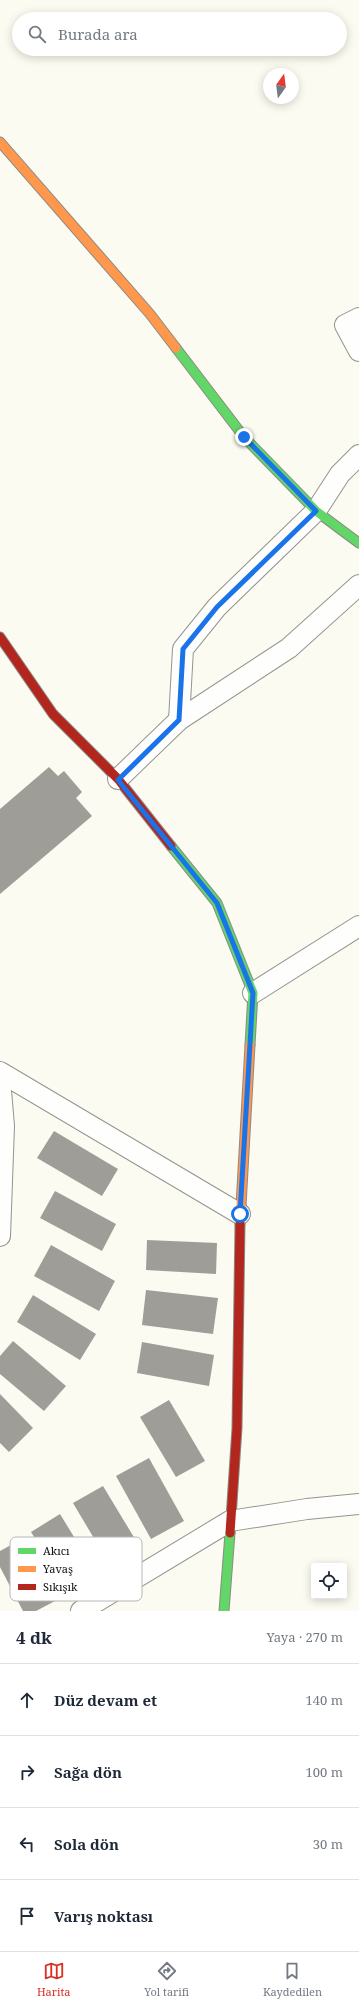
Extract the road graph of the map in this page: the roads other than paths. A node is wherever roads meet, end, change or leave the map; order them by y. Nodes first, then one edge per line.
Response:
1 (0, 142) edge
2 (359, 318) edge
3 (359, 351) edge
4 (359, 455) edge
5 (316, 511) junction
6 (359, 543) edge
7 (359, 585) edge
8 (0, 637) edge
9 (179, 720) junction
10 (118, 780) junction
11 (359, 927) edge
12 (253, 993) junction
13 (0, 1072) edge
14 (0, 1079) edge
15 (240, 1214) junction
16 (0, 1236) edge
17 (359, 1504) edge
18 (230, 1521) junction
19 (142, 1574) edge
20 (98, 1601) edge
21 (81, 1611) edge
22 (224, 1611) edge

1 - 5 street
2 - 3 street
4 - 5 street
5 - 6 street
5 - 9 street
7 - 9 street
8 - 10 street
9 - 10 street
10 - 12 street
11 - 12 street
12 - 15 street
13 - 15 street
14 - 16 street
15 - 18 street
17 - 18 street
18 - 19 street
18 - 22 street
20 - 21 street

